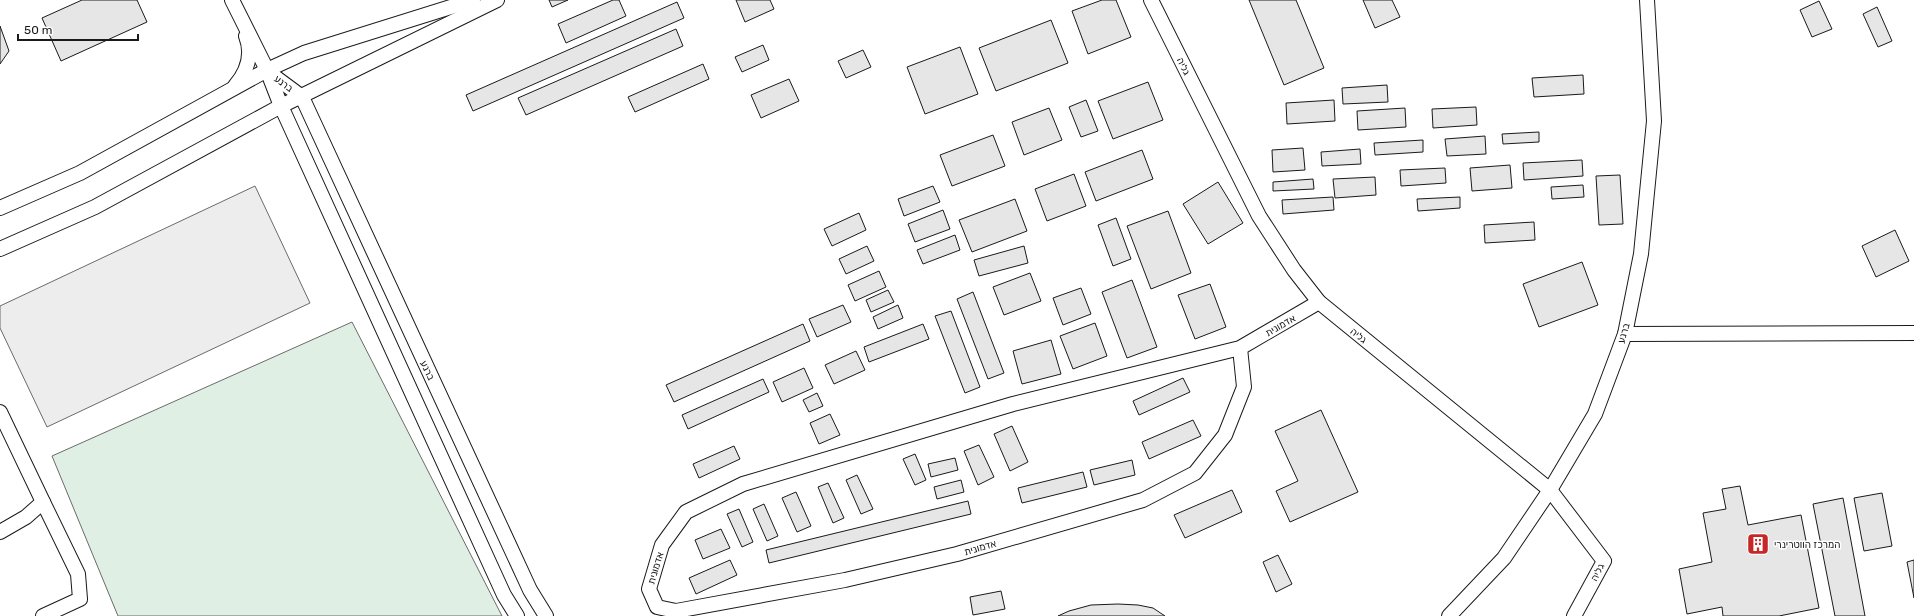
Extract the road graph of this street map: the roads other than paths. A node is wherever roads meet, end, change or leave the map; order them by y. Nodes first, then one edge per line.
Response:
1 (232, 0) edge
2 (473, 0) edge
3 (497, 0) edge
4 (1151, 0) edge
5 (1647, 0) edge
6 (267, 70) junction
7 (231, 90) junction
8 (302, 97) junction
9 (281, 106) junction
10 (0, 208) edge
11 (0, 249) edge
12 (1319, 302) junction
13 (1914, 333) edge
14 (1624, 334) junction
15 (1240, 348) junction
16 (0, 412) edge
17 (1550, 490) junction
18 (42, 502) junction
19 (0, 532) edge
20 (42, 616) edge
21 (517, 616) edge
22 (546, 616) edge
23 (1449, 616) edge
24 (1574, 616) edge

1 - 6 street
1 - 7 street
2 - 6 street
3 - 8 street
4 - 12 street, גליה
5 - 14 street, ברנע
6 - 7 street
6 - 8 street, ברנע
6 - 9 street, ברנע
7 - 10 street
8 - 9 street
8 - 22 street, ברנע
9 - 11 street
9 - 21 street, ברנע
12 - 15 street, אדמונית
12 - 17 street, גליה
13 - 14 street
14 - 17 street, ברנע
15 - 15 street, אדמונית
16 - 18 street
17 - 23 street, ברנע
17 - 24 street, גליה
18 - 19 street
18 - 20 street

